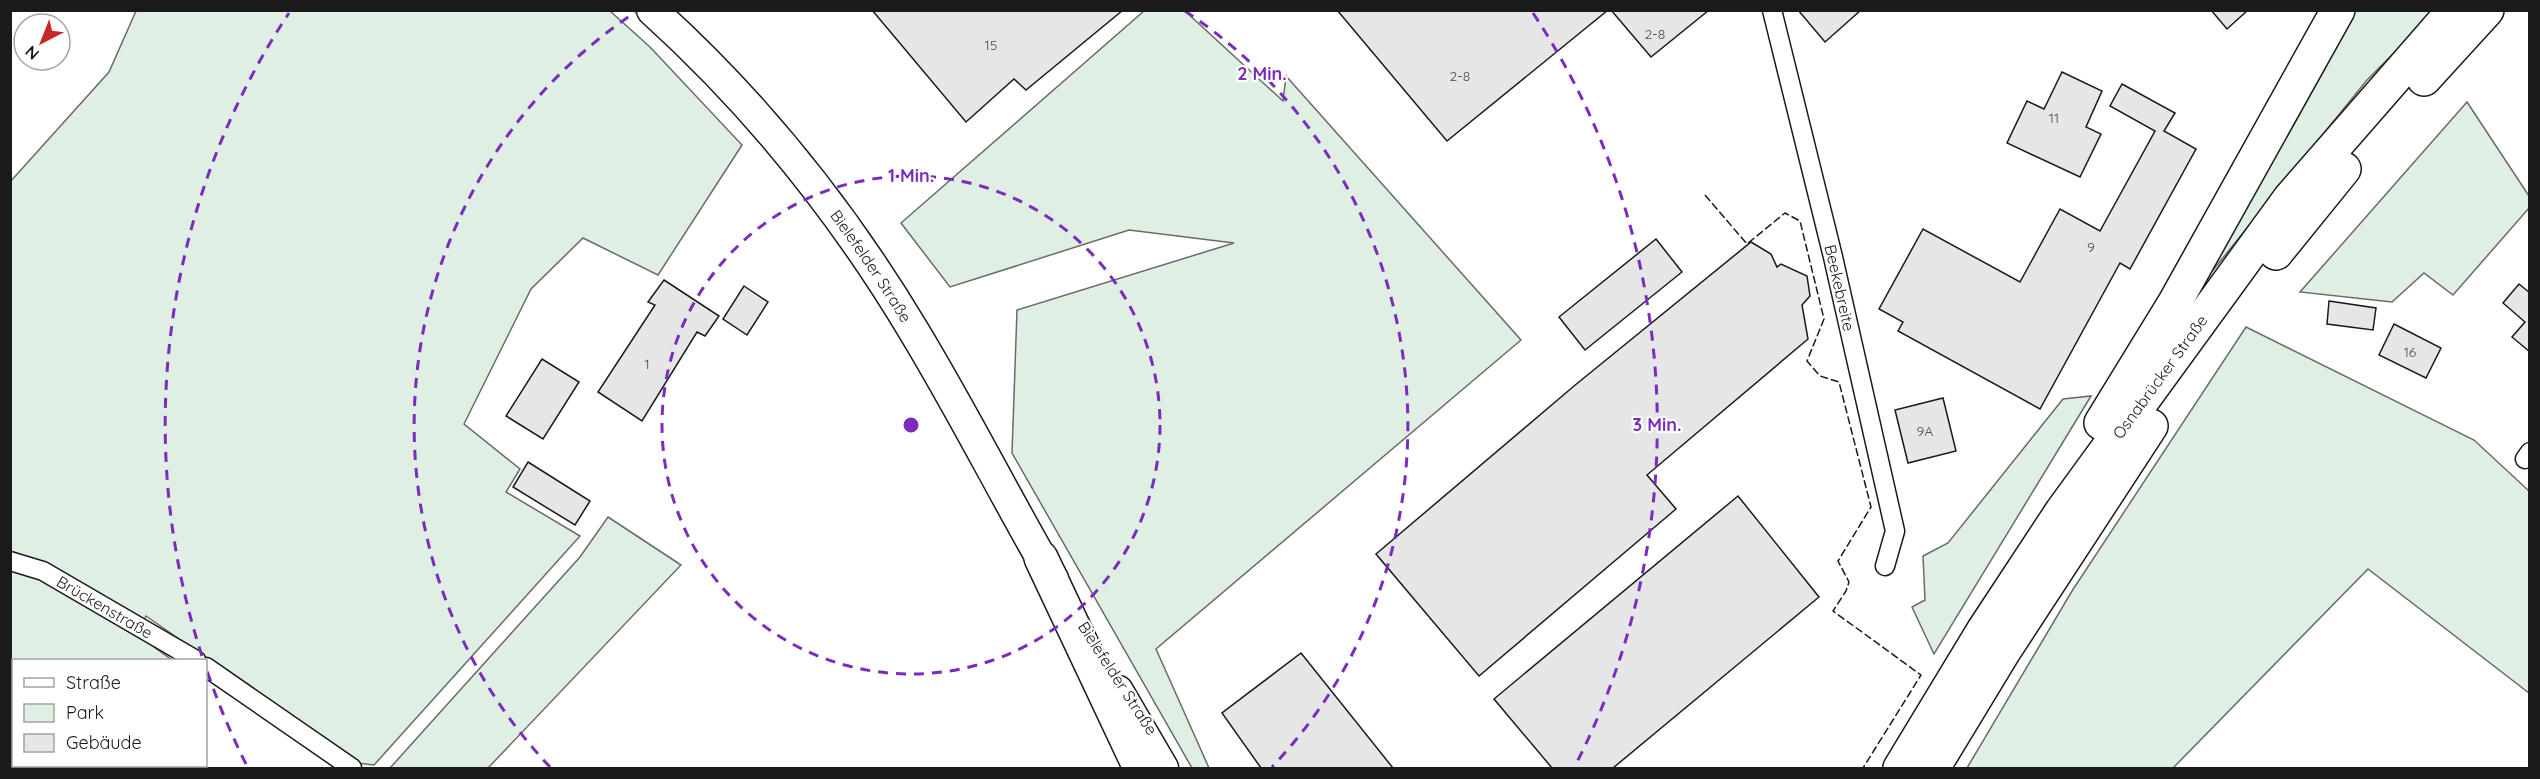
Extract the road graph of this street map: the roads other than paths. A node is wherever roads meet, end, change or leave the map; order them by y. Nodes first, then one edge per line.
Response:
1 (652, 10) edge
2 (1772, 10) edge
3 (2338, 10) edge
4 (2454, 10) edge
5 (2487, 10) edge
6 (1041, 558) junction
7 (10, 561) edge
8 (1885, 566) dead end
9 (1983, 631) junction
10 (194, 659) edge
11 (207, 668) edge
12 (352, 768) edge
13 (1140, 768) edge
14 (1163, 768) edge
15 (1176, 768) edge
16 (1900, 768) edge
17 (1934, 768) edge

1 - 6 main road, Bielefelder Straße
2 - 8 street, Beekebreite
3 - 9 highway
4 - 9 highway, Osnabrücker Straße
5 - 17 highway, Osnabrücker Straße
6 - 13 highway
6 - 14 main road, Bielefelder Straße
6 - 15 main road, Bielefelder Straße
7 - 10 street, Brückenstraße
9 - 16 highway, Osnabrücker Straße
11 - 12 street

